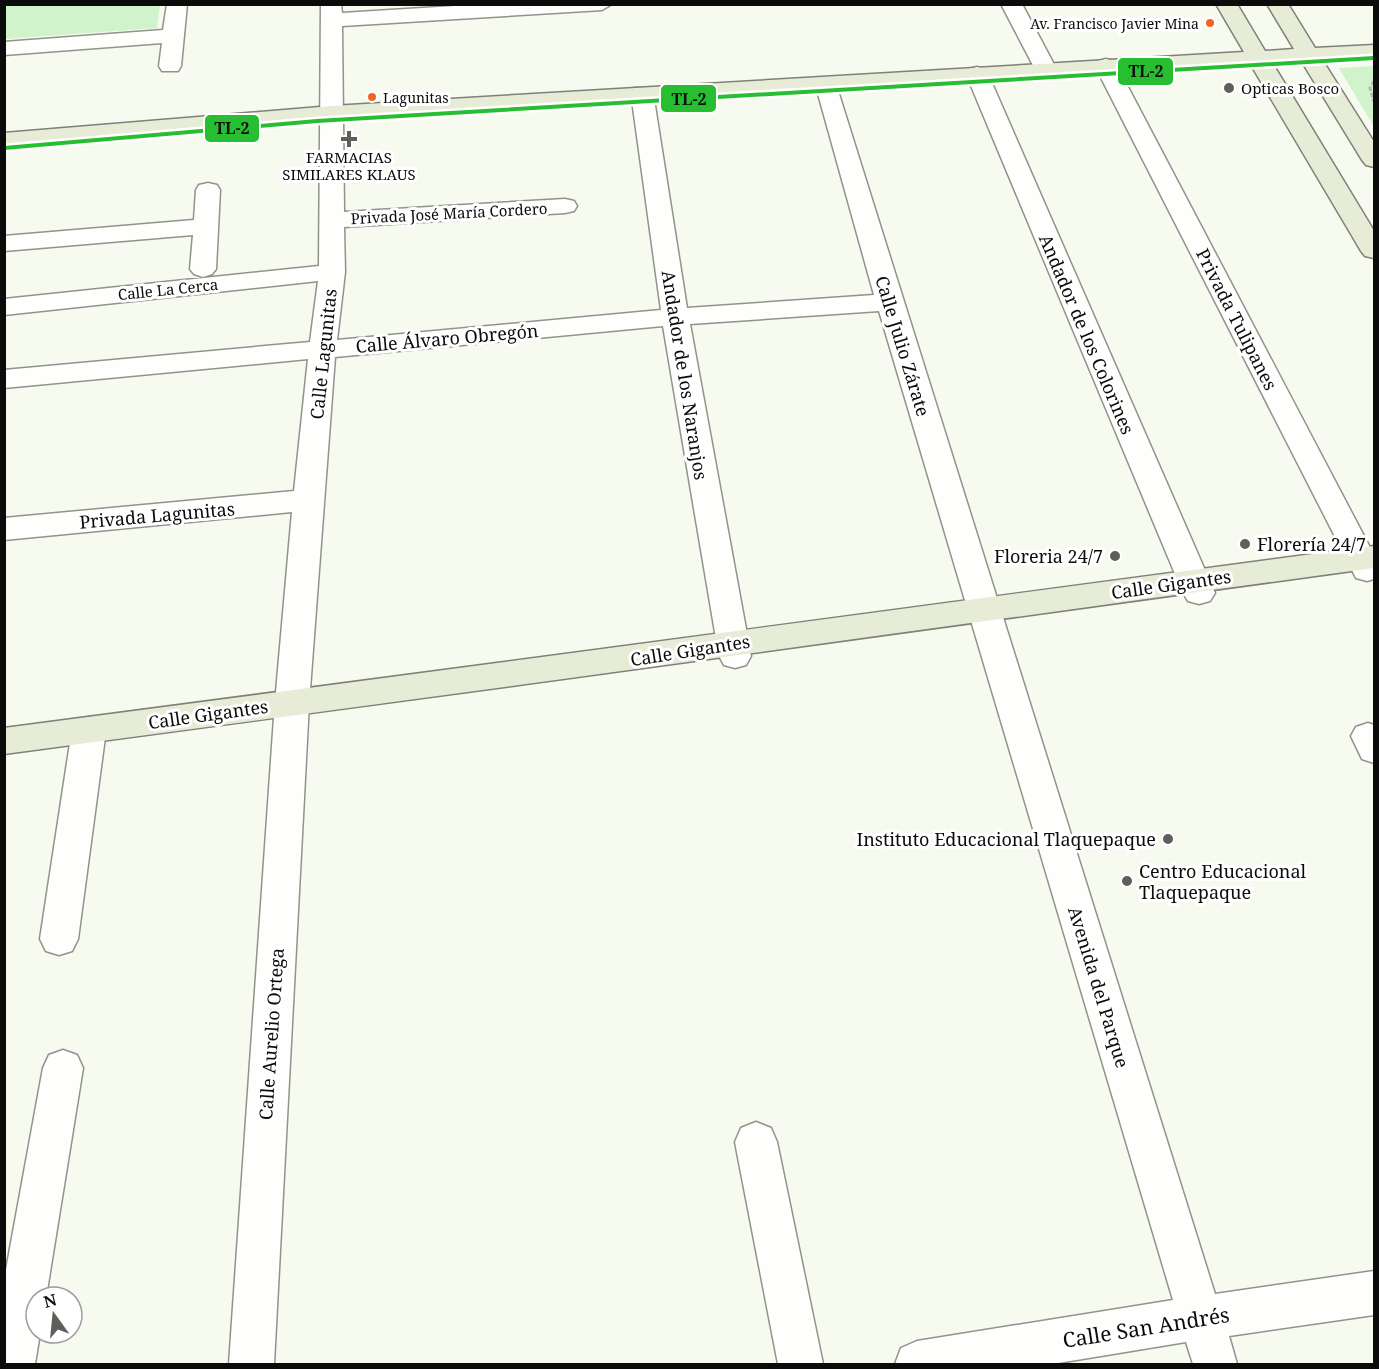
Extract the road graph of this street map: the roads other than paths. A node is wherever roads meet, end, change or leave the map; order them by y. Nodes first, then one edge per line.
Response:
1 (177, 4) edge
2 (602, 4) edge
3 (1011, 4) edge
4 (1226, 4) edge
5 (1277, 4) edge
6 (331, 12) edge
7 (173, 36) junction
8 (5, 51) edge
9 (1374, 51) edge
10 (1310, 55) junction
11 (1258, 58) junction
12 (170, 66) dead end
13 (1106, 66) junction
14 (1046, 70) junction
15 (977, 74) junction
16 (826, 82) junction
17 (642, 93) junction
18 (332, 112) junction
19 (4, 140) edge
20 (1374, 160) edge
21 (208, 190) dead end
22 (565, 206) dead end
23 (332, 220) junction
24 (206, 226) junction
25 (4, 244) edge
26 (1374, 251) edge
27 (203, 269) dead end
28 (332, 272) junction
29 (889, 302) junction
30 (4, 306) edge
31 (675, 317) junction
32 (322, 349) junction
33 (4, 379) edge
34 (309, 500) junction
35 (4, 529) edge
36 (1367, 562) edge
37 (1196, 587) junction
38 (984, 609) junction
39 (733, 650) junction
40 (292, 703) junction
41 (89, 730) junction
42 (4, 741) edge
43 (59, 939) dead end
44 (63, 1068) dead end
45 (756, 1142) dead end
46 (1374, 1293) edge
47 (1200, 1318) junction
48 (12, 1365) edge
49 (251, 1365) edge
50 (801, 1365) edge
51 (917, 1365) edge
52 (1215, 1365) edge

1 - 7 street
2 - 6 street
3 - 14 street
4 - 11 main road
5 - 10 main road
6 - 18 street, Calle Lagunitas
7 - 8 street
7 - 12 street
9 - 10 main road
10 - 11 main road
10 - 20 main road
11 - 13 main road
11 - 26 main road
13 - 14 main road
13 - 36 street, Privada Tulipanes
14 - 15 main road
15 - 16 main road
15 - 37 street, Andador de los Colorines
16 - 17 main road
16 - 29 street, Calle Julio Zárate
17 - 18 main road
17 - 31 street, Andador de los Naranjos
18 - 19 main road
18 - 23 street, Calle Lagunitas
21 - 24 street
22 - 23 street, Privada José María Cordero
23 - 28 street, Calle Lagunitas
24 - 25 street
24 - 27 street
28 - 30 street, Calle La Cerca
28 - 32 street, Calle Lagunitas
29 - 31 street, Calle Álvaro Obregón
29 - 38 street, Calle Julio Zárate
31 - 32 street, Calle Álvaro Obregón
31 - 39 street, Andador de los Naranjos
32 - 33 street, Calle Álvaro Obregón
32 - 34 street, Calle Lagunitas
34 - 35 street, Privada Lagunitas
34 - 40 street, Calle Lagunitas
36 - 37 main road, Calle Gigantes
37 - 38 main road, Calle Gigantes
38 - 39 main road, Calle Gigantes
38 - 47 street, Avenida del Parque
39 - 40 main road, Calle Gigantes
40 - 41 main road, Calle Gigantes
40 - 49 street, Calle Aurelio Ortega
41 - 42 main road, Calle Gigantes
41 - 43 street
44 - 48 street
45 - 50 street
46 - 47 street, Calle San Andrés
47 - 51 street, Calle San Andrés
47 - 52 street, Avenida del Parque

